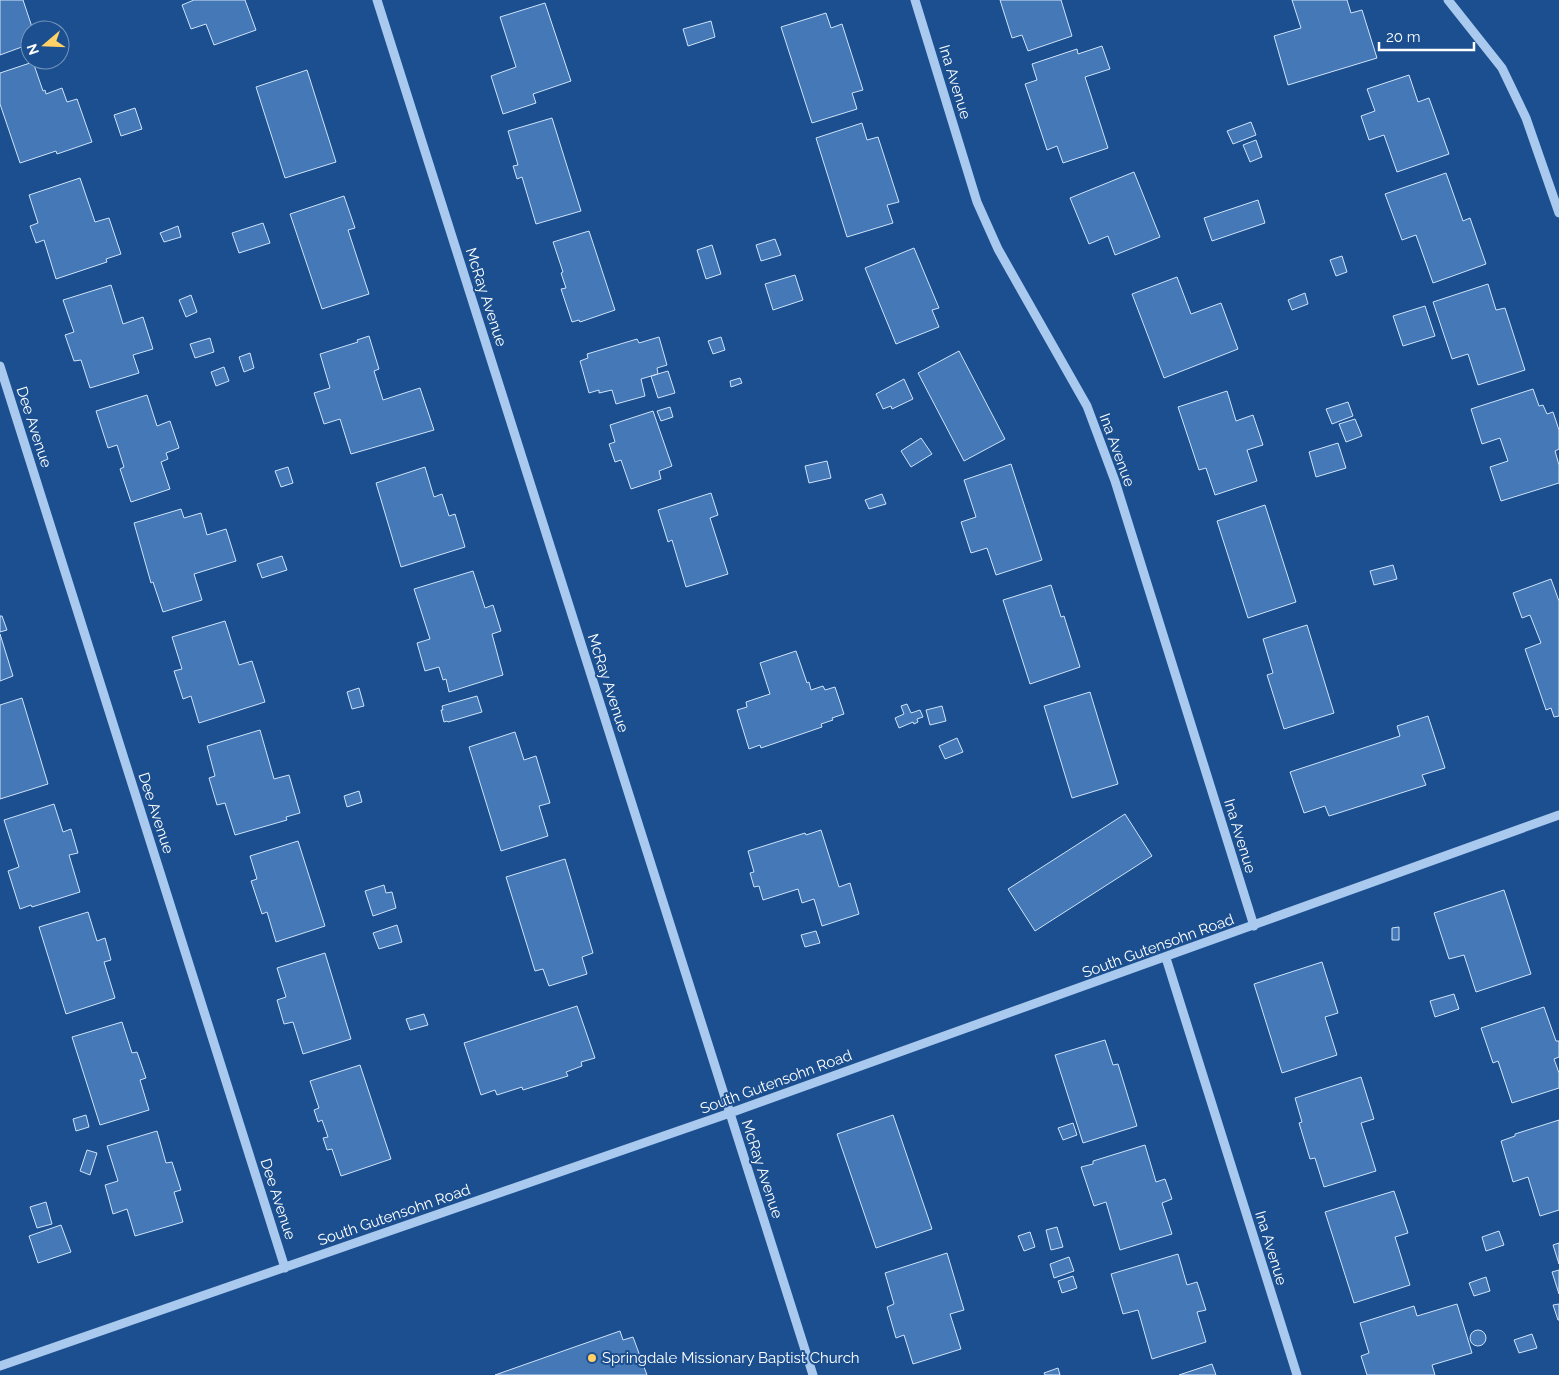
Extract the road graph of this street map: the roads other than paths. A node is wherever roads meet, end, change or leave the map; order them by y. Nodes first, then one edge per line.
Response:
1 (377, 0) edge
2 (915, 0) edge
3 (1448, 0) edge
4 (1559, 213) edge
5 (0, 366) edge
6 (1559, 815) edge
7 (1254, 926) junction
8 (1166, 958) junction
9 (730, 1113) junction
10 (285, 1268) junction
11 (0, 1366) edge
12 (813, 1375) edge
13 (1297, 1375) edge

1 - 9 street, McRay Avenue
2 - 7 street, Ina Avenue
3 - 4 street
5 - 10 street, Dee Avenue
6 - 7 street, South Gutensohn Road
7 - 8 street, South Gutensohn Road
8 - 9 street, South Gutensohn Road
8 - 13 street, Ina Avenue
9 - 10 street, South Gutensohn Road
9 - 12 street, McRay Avenue
10 - 11 street, South Gutensohn Road

